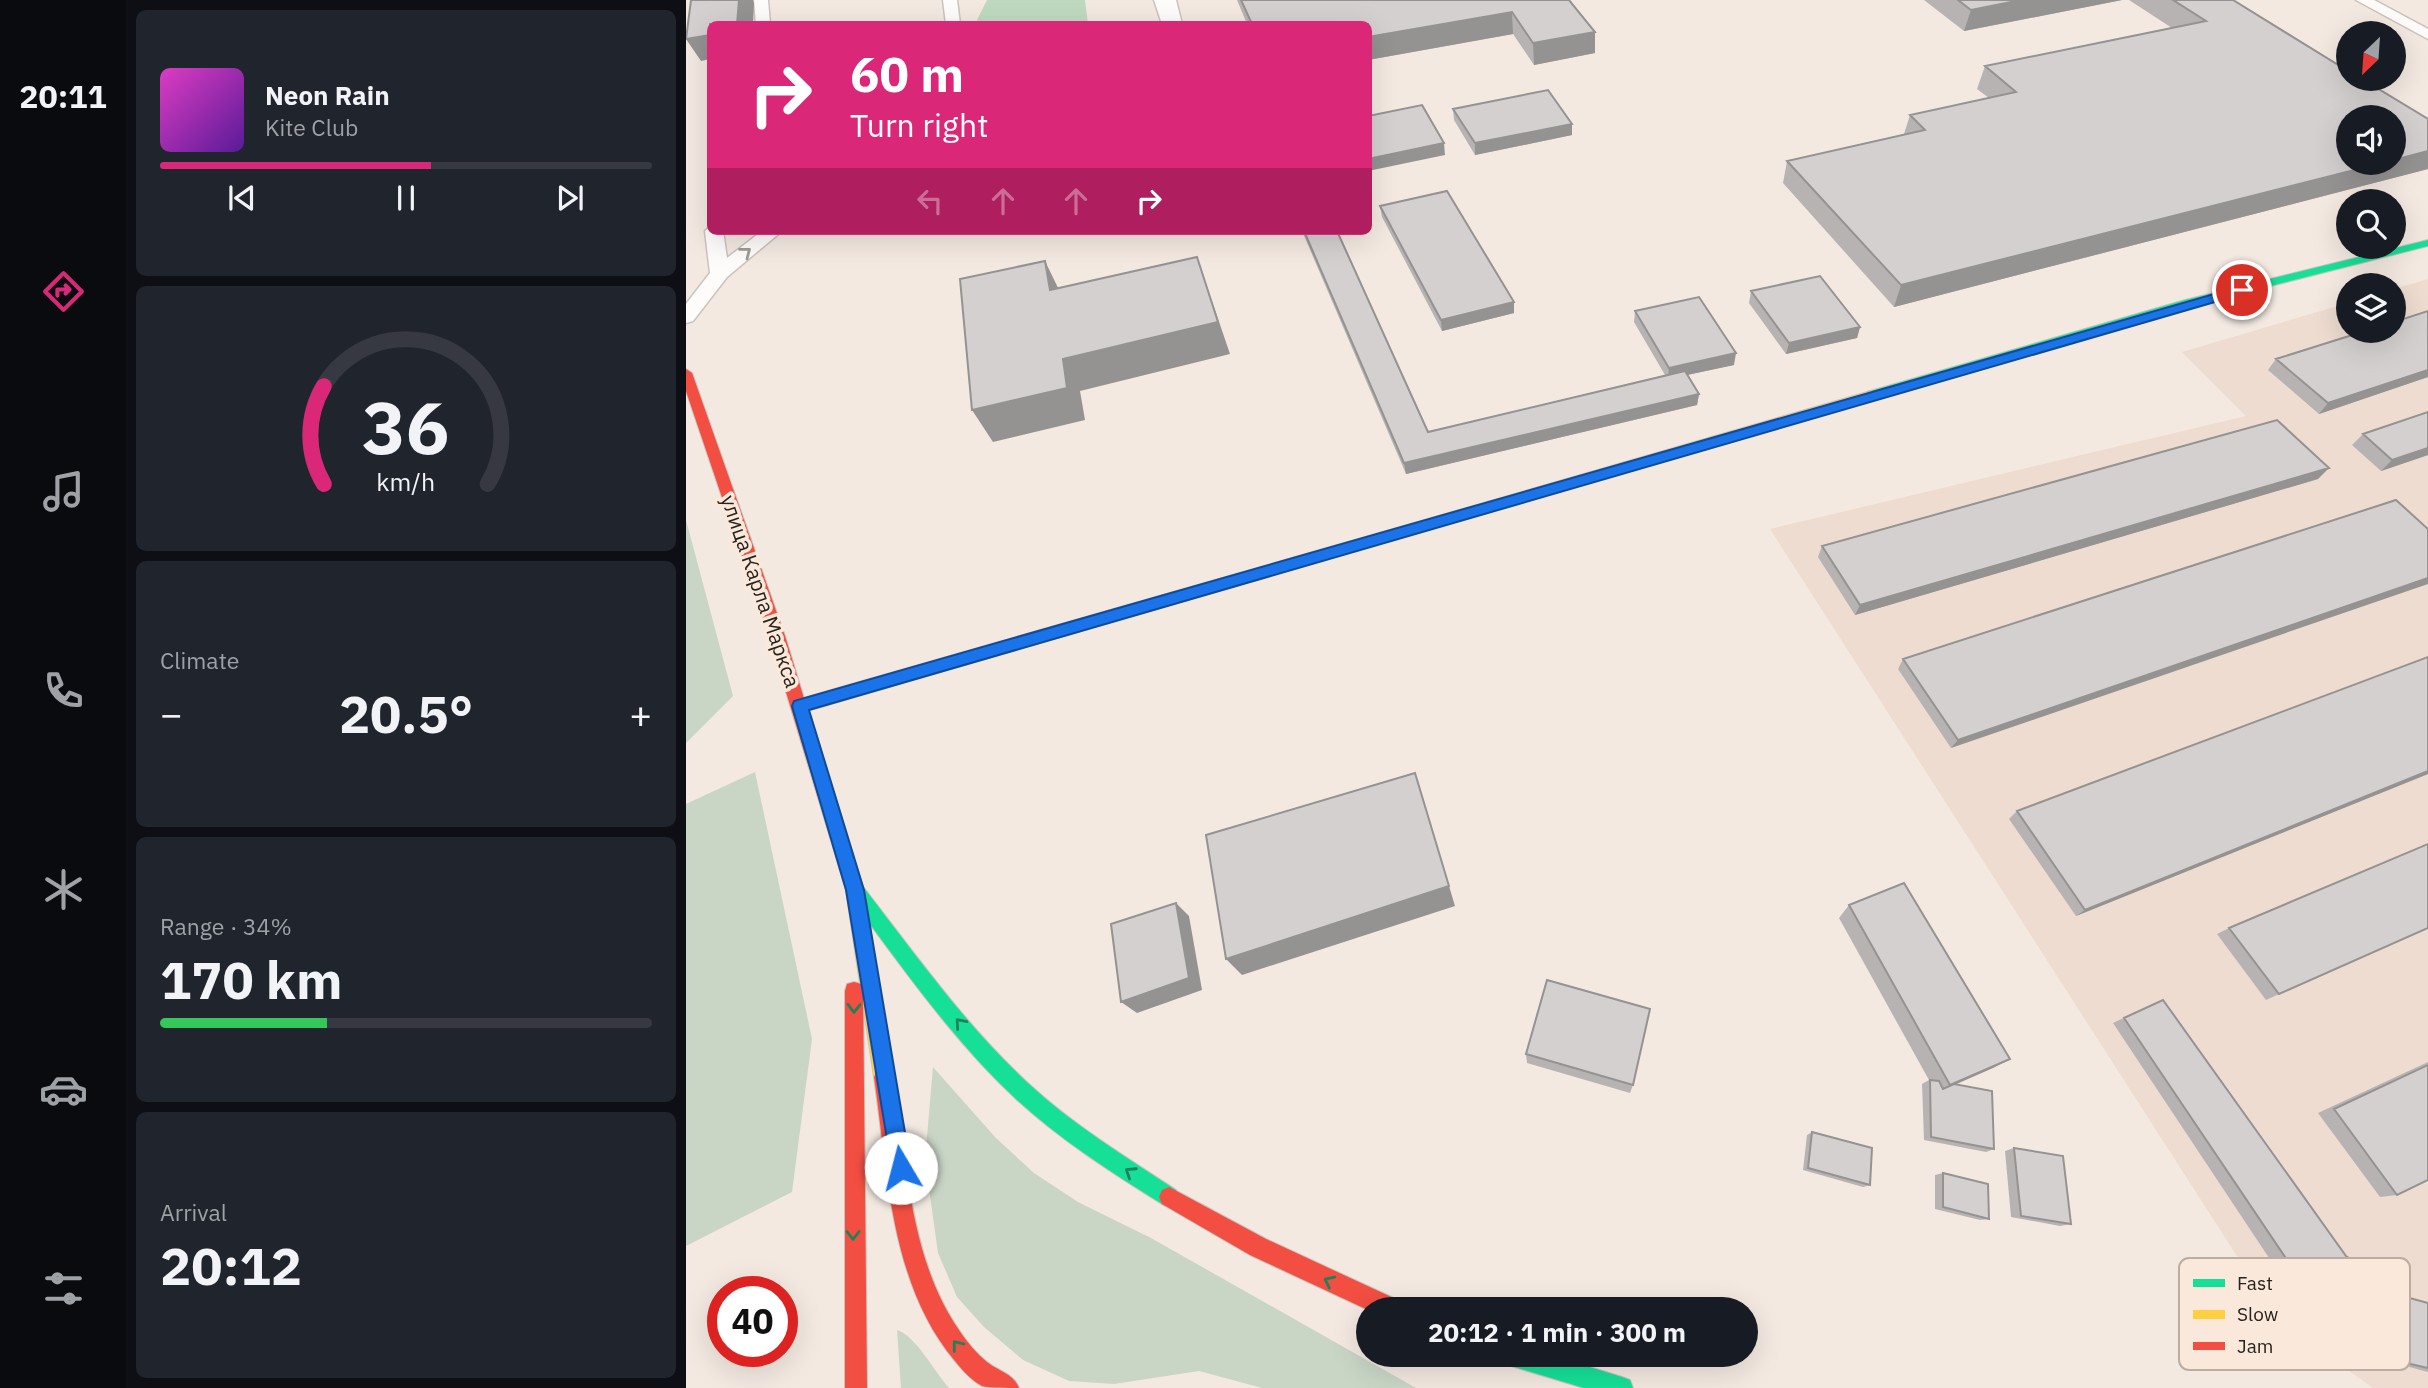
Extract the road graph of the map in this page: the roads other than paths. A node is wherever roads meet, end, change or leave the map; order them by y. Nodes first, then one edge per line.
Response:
1 (761, 0) edge
2 (950, 0) edge
3 (1165, 0) edge
4 (2363, 0) edge
5 (763, 21) edge
6 (953, 21) edge
7 (1171, 21) edge
8 (2428, 35) edge
9 (715, 235) edge
10 (768, 235) edge
11 (2428, 243) edge
12 (720, 273) junction
13 (686, 317) edge
14 (686, 373) edge
15 (800, 706) junction
16 (855, 890) junction
17 (1367, 1297) edge
18 (1552, 1367) edge
19 (856, 1388) edge
20 (1008, 1388) edge
21 (1622, 1388) edge

1 - 5 lane
2 - 6 lane
3 - 7 street
4 - 8 lane
9 - 12 lane
12 -> 10 lane
11 - 15 street
12 - 13 lane
14 - 15 street, улица Карла Маркса
15 - 16 street, улица Карла Маркса
17 -> 16 street
16 -> 19 street, улица Карла Маркса
20 -> 16 street, улица Карла Маркса
18 - 21 street

